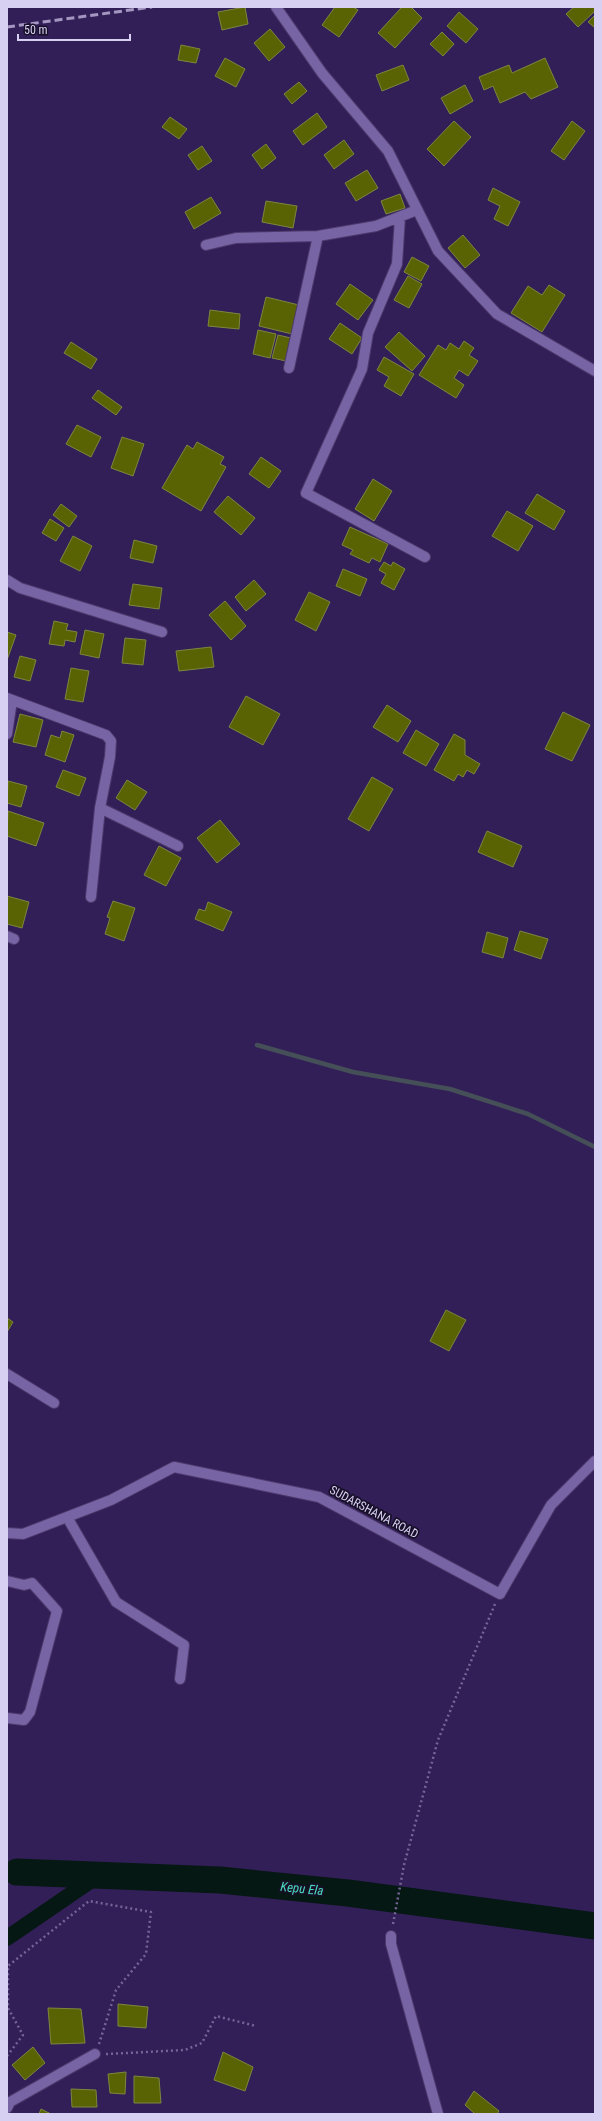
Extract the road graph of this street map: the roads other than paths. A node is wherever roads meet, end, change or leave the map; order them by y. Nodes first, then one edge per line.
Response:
1 (276, 8) edge
2 (418, 210) junction
3 (400, 217) junction
4 (318, 236) junction
5 (206, 246) dead end
6 (289, 368) dead end
7 (595, 371) edge
8 (426, 557) dead end
9 (7, 580) edge
10 (162, 632) dead end
11 (10, 699) edge
12 (7, 734) edge
13 (100, 808) junction
14 (178, 846) dead end
15 (91, 898) dead end
16 (7, 1374) edge
17 (54, 1403) dead end
18 (595, 1461) edge
19 (67, 1517) junction
20 (7, 1533) edge
21 (7, 1581) edge
22 (180, 1679) dead end
23 (7, 1718) edge
24 (391, 1936) road end
25 (95, 2054) road end
26 (7, 2108) edge
27 (438, 2114) edge

1 - 2 street
2 - 3 street
2 - 7 street
3 - 4 street
3 - 8 street
4 - 5 street
4 - 6 street
9 - 10 street
11 - 12 street
11 - 13 street
13 - 14 street
13 - 15 street
16 - 17 street
18 - 19 street, SUDARSHANA ROAD
19 - 20 street, SUDARSHANA ROAD
19 - 22 street
21 - 23 street
24 - 27 street
25 - 26 street

